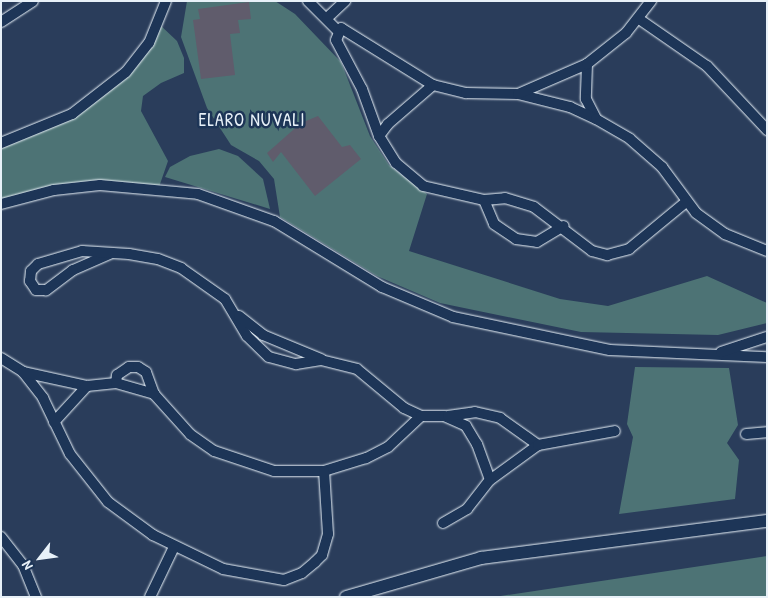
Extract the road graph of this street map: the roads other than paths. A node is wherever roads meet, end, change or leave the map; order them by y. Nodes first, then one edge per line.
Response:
1 (33, 1) edge
2 (166, 1) edge
3 (308, 1) edge
4 (345, 1) edge
5 (651, 1) edge
6 (327, 18) junction
7 (639, 19) junction
8 (1, 22) edge
9 (337, 30) junction
10 (587, 64) junction
11 (433, 85) junction
12 (518, 94) junction
13 (596, 119) junction
14 (767, 130) edge
15 (380, 136) junction
16 (1, 143) edge
17 (484, 200) junction
18 (686, 202) junction
19 (1, 204) edge
20 (564, 226) junction
21 (767, 251) edge
22 (112, 254) junction
23 (237, 315) junction
24 (767, 337) edge
25 (720, 352) junction
26 (767, 357) edge
27 (1, 358) edge
28 (322, 360) junction
29 (23, 372) junction
30 (116, 383) junction
31 (87, 386) junction
32 (154, 394) junction
33 (421, 416) junction
34 (444, 416) junction
35 (54, 422) junction
36 (615, 431) dead end
37 (767, 432) edge
38 (746, 434) dead end
39 (538, 445) junction
40 (324, 471) junction
41 (490, 480) junction
42 (767, 521) edge
43 (443, 523) dead end
44 (1, 537) edge
45 (174, 546) junction
46 (36, 597) edge
47 (150, 597) edge
48 (346, 597) edge

1 - 8 street
2 - 16 street
3 - 6 street
4 - 6 street
5 - 7 street
6 - 9 street
7 - 10 street
7 - 14 street
9 - 11 street
9 - 15 street
10 - 12 street
10 - 13 street
11 - 12 street
11 - 15 street
12 - 13 street
13 - 18 street
15 - 17 street
17 - 20 street
17 - 20 street
18 - 20 street
18 - 21 street
19 - 25 street
22 - 22 street
22 - 23 street
23 - 28 street
23 - 28 street
24 - 25 street
25 - 26 street
27 - 29 street
28 - 33 street
29 - 31 street
29 - 35 street
30 - 31 street
30 - 32 street
30 - 32 street
31 - 35 street
32 - 40 street
33 - 34 street
33 - 40 street
34 - 39 street
34 - 41 street
35 - 45 street
36 - 39 street
37 - 38 street
39 - 41 street
40 - 45 street
41 - 43 street
42 - 48 street
44 - 46 street
45 - 47 street

